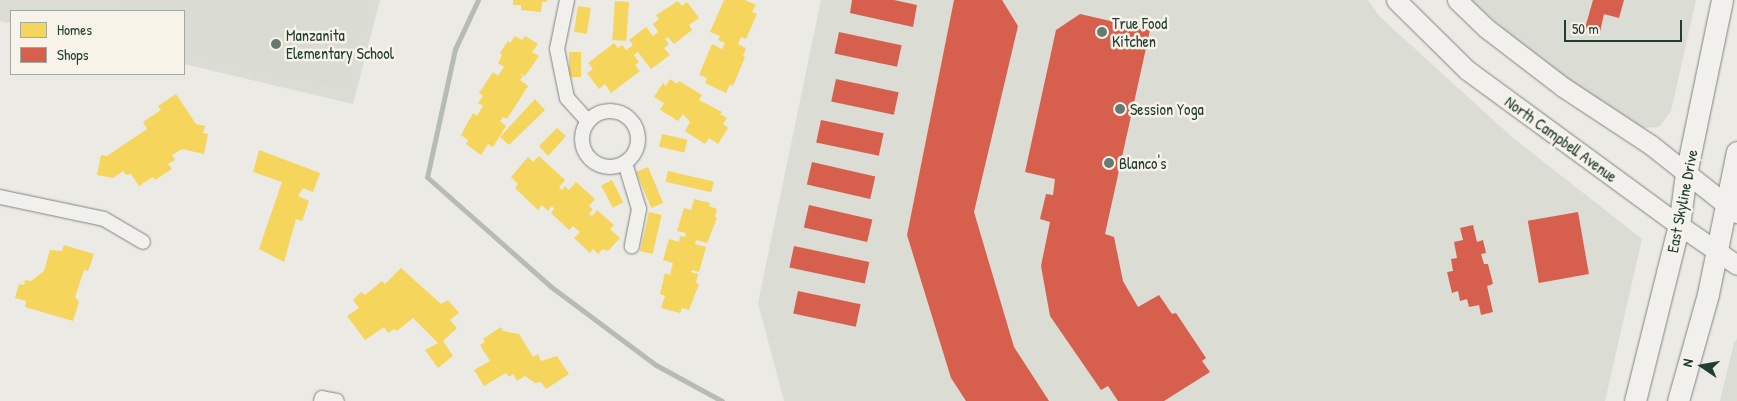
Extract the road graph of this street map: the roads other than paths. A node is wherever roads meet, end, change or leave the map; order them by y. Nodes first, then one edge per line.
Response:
1 (567, 0) edge
2 (1396, 0) edge
3 (1457, 0) edge
4 (1722, 0) edge
5 (588, 121) junction
6 (1737, 152) edge
7 (625, 163) junction
8 (1686, 174) junction
9 (0, 197) edge
10 (1732, 208) edge
11 (1679, 225) junction
12 (143, 242) dead end
13 (632, 246) dead end
14 (1716, 251) junction
15 (1737, 265) edge
16 (322, 400) edge
17 (337, 401) edge
18 (1634, 401) edge
19 (1678, 401) edge

1 - 5 street
2 - 11 street, North Campbell Avenue
3 - 8 street
4 - 8 main road, East Skyline Drive
5 - 7 street
5 - 7 street
6 - 10 main road
7 - 13 street
8 - 10 street
8 - 11 main road, East Skyline Drive
9 - 12 street
10 - 14 main road
11 - 14 street, North Campbell Avenue
11 - 18 main road, East Skyline Drive
14 - 15 street, North Campbell Avenue
14 - 19 main road
16 - 17 street

